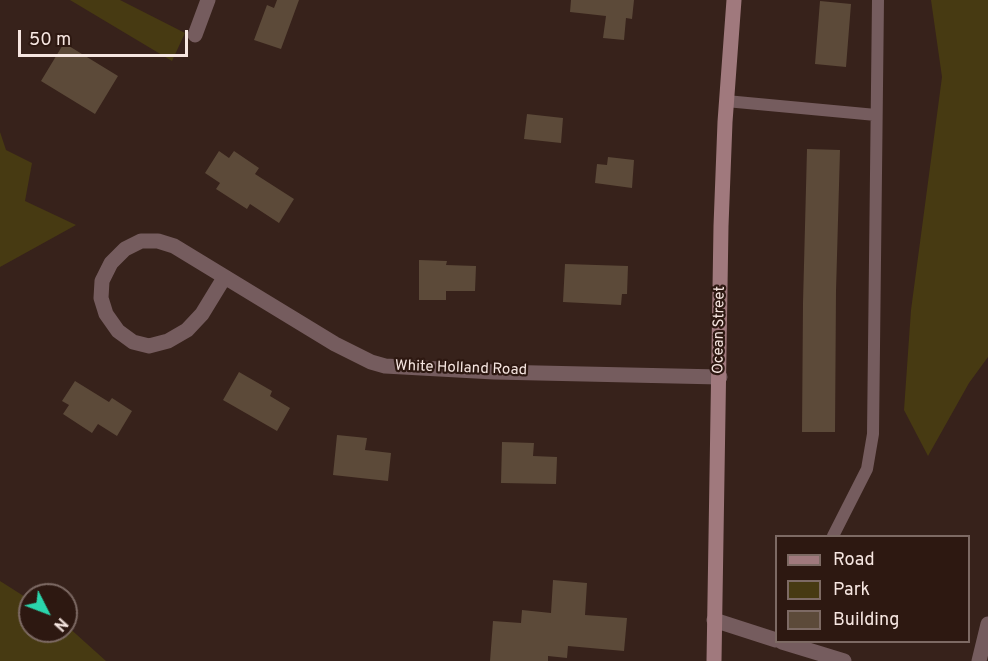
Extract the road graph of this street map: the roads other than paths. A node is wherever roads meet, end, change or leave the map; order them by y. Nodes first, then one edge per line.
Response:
1 (208, 0) edge
2 (734, 0) edge
3 (878, 0) edge
4 (195, 35) dead end
5 (726, 101) junction
6 (876, 115) junction
7 (224, 278) junction
8 (720, 377) junction
9 (834, 535) edge
10 (714, 620) junction
11 (988, 624) edge
12 (775, 639) edge
13 (785, 643) edge
14 (714, 661) edge
15 (844, 661) edge
16 (979, 661) edge

1 - 4 street
2 - 5 main road, Ocean Street
3 - 6 lane
5 - 6 lane
5 - 8 main road, Ocean Street
6 - 9 lane
7 - 7 street, White Holland Road
7 - 8 street, White Holland Road
8 - 10 main road, Ocean Street
10 - 12 street
10 - 14 main road, Ocean Street
11 - 16 street
13 - 15 street

